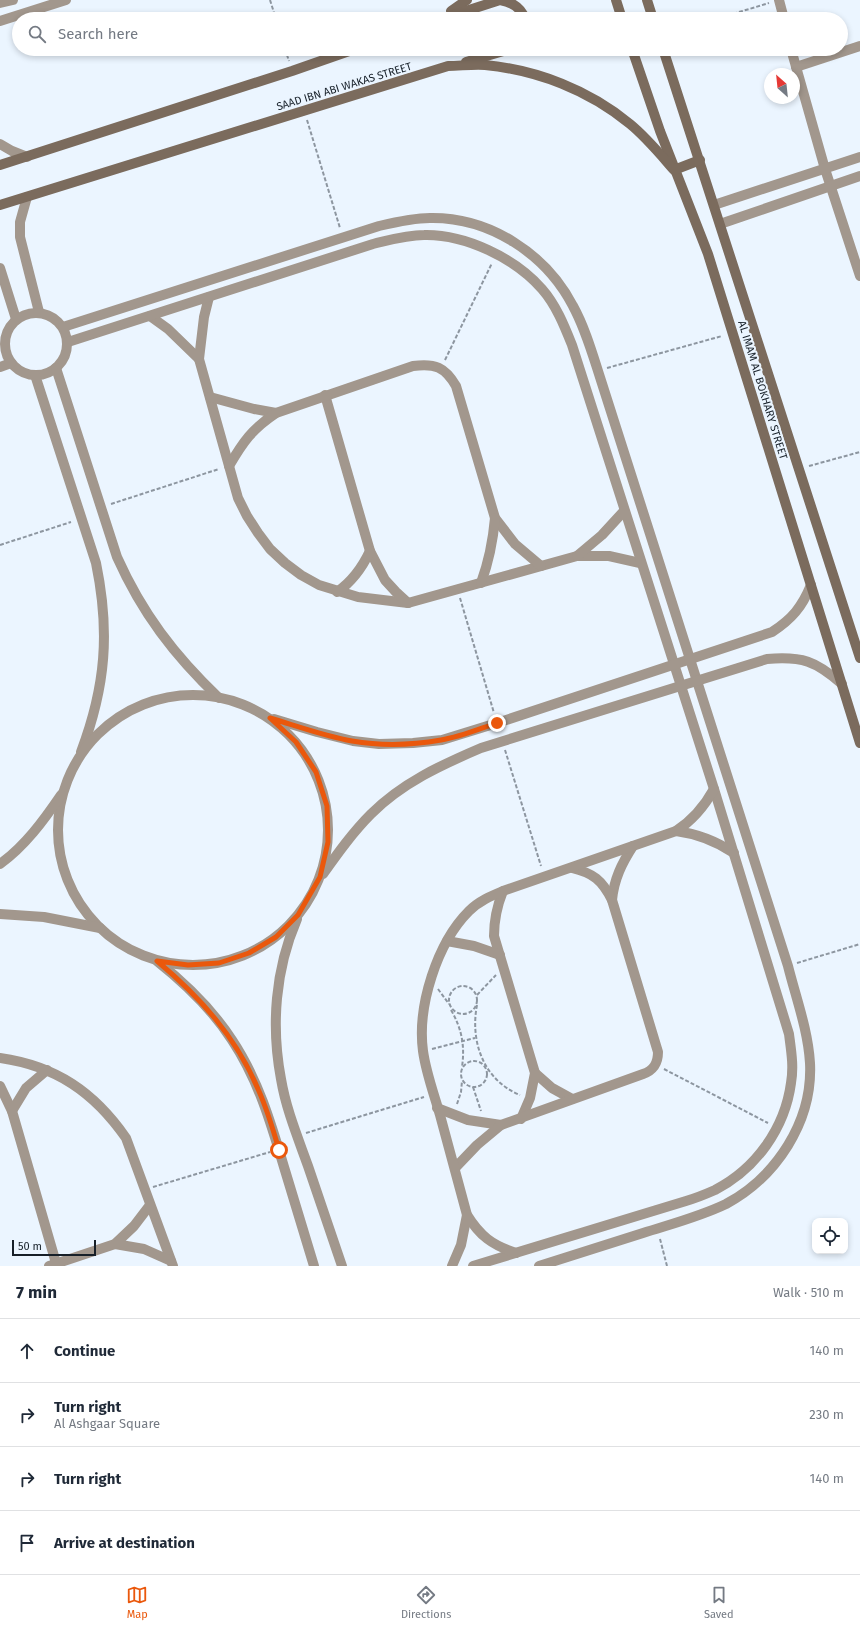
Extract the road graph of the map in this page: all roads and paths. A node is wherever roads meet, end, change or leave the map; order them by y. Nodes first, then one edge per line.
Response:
1 (13, 0) edge
2 (66, 0) edge
3 (270, 0) edge
4 (468, 0) edge
5 (616, 0) edge
6 (647, 0) edge
7 (775, 1) edge
8 (0, 3) edge
9 (28, 12) edge
10 (274, 12) edge
11 (450, 12) edge
12 (463, 12) edge
13 (522, 12) edge
14 (620, 12) edge
15 (651, 12) edge
16 (739, 12) edge
17 (780, 12) edge
18 (12, 17) edge
19 (0, 21) edge
20 (860, 46) edge
21 (848, 50) edge
22 (335, 56) edge
23 (484, 56) edge
24 (634, 56) edge
25 (665, 56) edge
26 (793, 56) edge
27 (830, 56) edge
28 (448, 66) junction
29 (796, 67) junction
30 (304, 111) junction
31 (0, 144) edge
32 (27, 157) junction
33 (860, 157) edge
34 (700, 160) junction
35 (0, 165) edge
36 (825, 169) junction
37 (674, 170) junction
38 (860, 176) edge
39 (831, 186) junction
40 (27, 197) junction
41 (0, 205) edge
42 (714, 205) junction
43 (720, 224) junction
44 (343, 237) junction
45 (496, 254) junction
46 (0, 268) edge
47 (860, 276) edge
48 (209, 297) junction
49 (40, 312) junction
50 (150, 316) junction
51 (16, 319) junction
52 (63, 327) junction
53 (732, 333) junction
54 (68, 342) junction
55 (2, 344) edge
56 (199, 359) junction
57 (11, 363) junction
58 (0, 367) edge
59 (56, 368) junction
60 (441, 368) junction
61 (598, 371) junction
62 (35, 375) junction
63 (325, 395) junction
64 (210, 397) junction
65 (276, 414) junction
66 (860, 452) edge
67 (229, 466) junction
68 (799, 469) junction
69 (100, 508) junction
70 (624, 510) junction
71 (495, 518) junction
72 (81, 519) junction
73 (0, 544) edge
74 (370, 551) junction
75 (577, 556) junction
76 (640, 563) junction
77 (541, 566) junction
78 (481, 582) junction
79 (811, 584) junction
80 (457, 589) junction
81 (337, 592) junction
82 (408, 603) junction
83 (860, 658) edge
84 (690, 660) junction
85 (674, 666) junction
86 (697, 680) junction
87 (842, 684) junction
88 (680, 686) junction
89 (220, 698) junction
90 (270, 718) junction
91 (497, 723) junction
92 (502, 741) junction
93 (860, 743) edge
94 (76, 763) junction
95 (714, 789) junction
96 (64, 790) junction
97 (676, 832) junction
98 (633, 846) junction
99 (734, 854) junction
100 (0, 864) edge
101 (572, 868) junction
102 (320, 877) junction
103 (544, 877) junction
104 (503, 891) junction
105 (612, 900) junction
106 (0, 914) edge
107 (298, 915) junction
108 (100, 928) junction
109 (447, 941) junction
110 (860, 944) edge
111 (500, 955) junction
112 (157, 961) junction
113 (788, 966) junction
114 (503, 969) junction
115 (430, 981) junction
116 (477, 996) junction
117 (449, 1004) junction
118 (477, 1005) junction
119 (451, 1009) junction
120 (475, 1038) junction
121 (463, 1041) junction
122 (423, 1051) junction
123 (0, 1058) edge
124 (656, 1064) junction
125 (486, 1068) junction
126 (47, 1070) junction
127 (461, 1070) junction
128 (535, 1073) junction
129 (462, 1080) junction
130 (0, 1086) edge
131 (473, 1087) junction
132 (433, 1094) junction
133 (530, 1098) junction
134 (572, 1099) junction
135 (437, 1108) junction
136 (12, 1111) junction
137 (452, 1114) junction
138 (521, 1119) junction
139 (484, 1123) junction
140 (501, 1125) junction
141 (778, 1128) junction
142 (297, 1136) junction
143 (279, 1150) junction
144 (454, 1168) junction
145 (145, 1189) junction
146 (150, 1205) junction
147 (467, 1215) junction
148 (657, 1228) junction
149 (115, 1244) junction
150 (516, 1253) junction
151 (172, 1263) edge
152 (52, 1265) edge
153 (314, 1266) edge
154 (342, 1266) edge
155 (452, 1266) edge
156 (473, 1266) edge
157 (539, 1266) edge
158 (667, 1266) edge

1 - 8 street
2 - 9 street
3 - 10 path
4 - 11 street
5 - 14 street
6 - 15 street
7 - 16 path
7 - 17 street
12 - 13 street
18 - 19 street
20 - 21 street
22 - 32 street
23 - 28 street
24 - 37 street, AL IMAM AL BOKHARY STREET
25 - 34 street, AL IMAM AL BOKHARY STREET
26 - 29 street
27 - 29 street
28 - 30 street, SAAD IBN ABI WAKAS STREET
28 - 37 street, SAAD IBN ABI WAKAS STREET
29 - 36 street
30 - 40 street, SAAD IBN ABI WAKAS STREET
30 - 44 path
31 - 32 street
32 - 35 street
33 - 36 street
34 - 37 street
34 - 42 street, AL IMAM AL BOKHARY STREET
36 - 39 street
36 - 42 street
37 - 53 street, AL IMAM AL BOKHARY STREET
38 - 39 street
39 - 43 street
39 - 47 street
40 - 41 street, SAAD IBN ABI WAKAS STREET
40 - 49 street
42 - 43 street, AL IMAM AL BOKHARY STREET
43 - 68 street, AL IMAM AL BOKHARY STREET
44 - 52 street
44 - 61 street
45 - 48 street
45 - 60 path
45 - 70 street
46 - 51 street
48 - 50 street
48 - 56 street
49 - 51 street
49 - 52 street
50 - 54 street
50 - 56 street
51 - 55 street
52 - 54 street
53 - 61 path
53 - 79 street, AL IMAM AL BOKHARY STREET
54 - 59 street
55 - 57 street
56 - 64 street
57 - 58 street
57 - 62 street
59 - 62 street
59 - 69 street
60 - 63 street
60 - 71 street
61 - 84 street
62 - 72 street
63 - 65 street
63 - 74 street
64 - 65 street
64 - 67 street
65 - 67 street
66 - 68 path
67 - 69 path
67 - 81 street
68 - 83 street, AL IMAM AL BOKHARY STREET
69 - 89 street
70 - 75 street
70 - 76 street
71 - 77 street
71 - 78 street
72 - 73 path
72 - 94 street
74 - 81 street
74 - 82 street
75 - 76 street
75 - 77 street
76 - 85 street
77 - 78 street
78 - 80 street
79 - 84 street
79 - 87 street, AL IMAM AL BOKHARY STREET
80 - 82 street
80 - 91 path
81 - 82 street
84 - 85 street
84 - 86 street
85 - 88 street
85 - 91 street
86 - 87 street
86 - 88 street
86 - 113 street
87 - 93 street, AL IMAM AL BOKHARY STREET
88 - 92 street
88 - 95 street
89 - 90 street
89 - 94 street
90 - 91 street
90 - 102 street
92 - 102 street
92 - 103 path
94 - 96 street
95 - 97 street
95 - 99 street
96 - 100 street
96 - 108 street
97 - 98 street
97 - 99 street
98 - 101 street
98 - 105 street
99 - 141 street
101 - 103 street
101 - 105 street
102 - 107 street
103 - 104 street
104 - 109 street
104 - 111 street
105 - 124 street
106 - 108 street
107 - 112 street
107 - 142 street
108 - 112 street
109 - 111 street
109 - 115 street
110 - 113 path
111 - 114 street
112 - 143 street
113 - 148 street
114 - 116 path
114 - 128 street
115 - 117 path
115 - 122 street
116 - 117 path
116 - 118 path
117 - 119 path
118 - 119 path
118 - 120 path
119 - 121 path
120 - 121 path
120 - 125 path
121 - 122 path
121 - 127 path
122 - 132 street
123 - 126 street
124 - 134 street
124 - 141 path
125 - 127 path
125 - 131 path
125 - 133 path
126 - 136 street
126 - 145 street
127 - 129 path
128 - 133 street
128 - 134 street
129 - 131 path
129 - 137 path
130 - 136 street
131 - 139 path
132 - 135 street
132 - 142 path
133 - 138 street
134 - 138 street
135 - 137 street
135 - 144 street
136 - 152 street
137 - 139 street
138 - 140 street
139 - 140 street
140 - 144 street
141 - 150 street
142 - 154 street
143 - 145 path
143 - 153 street
144 - 147 street
145 - 146 street
146 - 149 street
146 - 151 street
147 - 150 street
147 - 155 street
148 - 157 street
148 - 158 path
149 - 151 street
149 - 152 street
150 - 156 street

